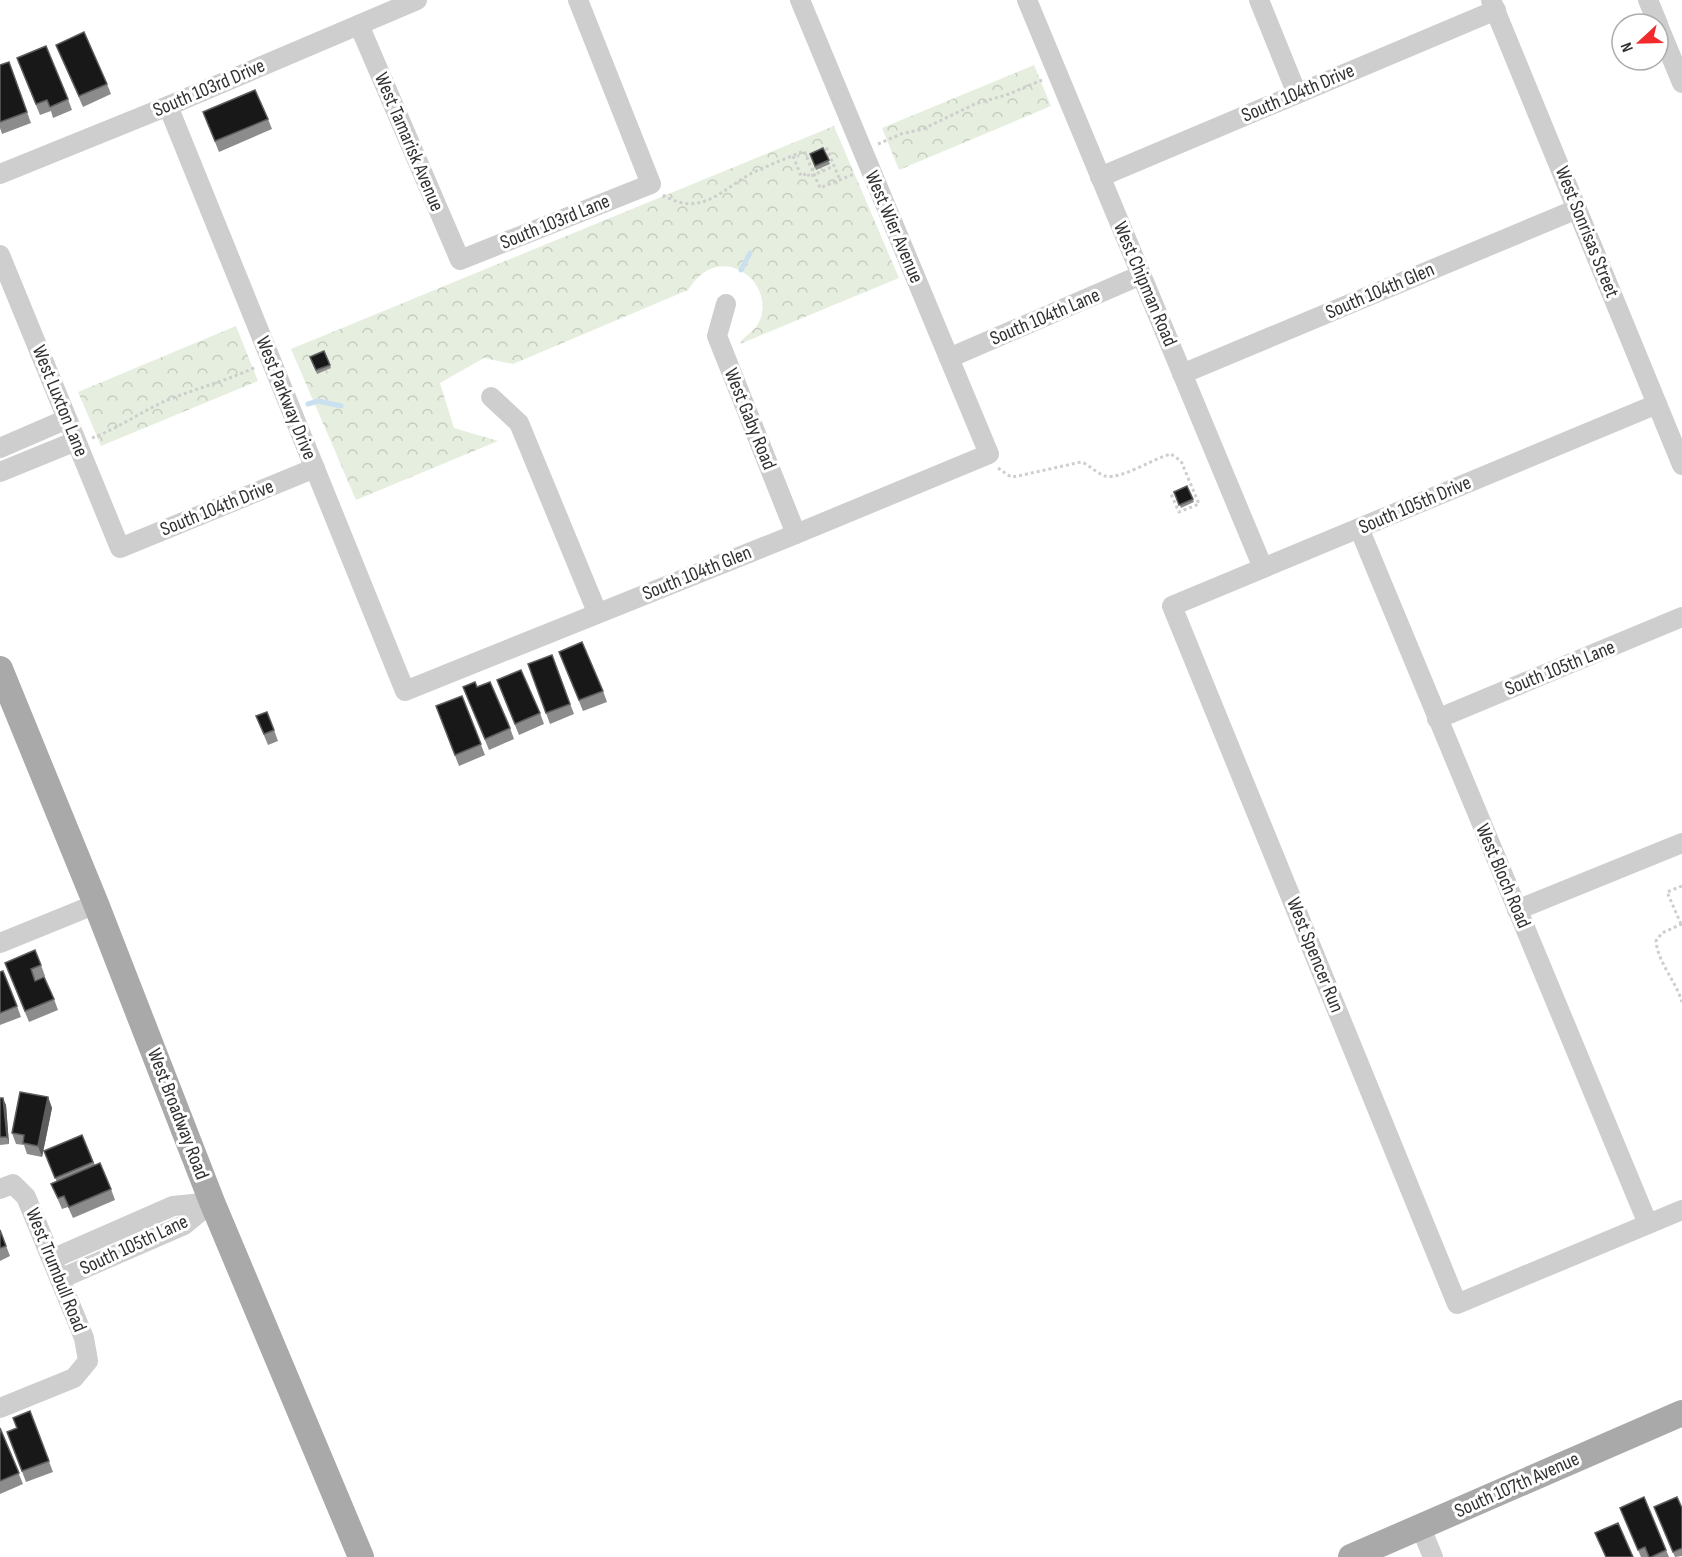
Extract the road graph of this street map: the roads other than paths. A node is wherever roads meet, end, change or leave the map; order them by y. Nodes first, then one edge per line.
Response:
1 (417, 0) edge
2 (578, 0) edge
3 (800, 0) edge
4 (1027, 0) edge
5 (1259, 0) edge
6 (1494, 5) edge
7 (359, 25) junction
8 (1670, 54) edge
9 (1682, 83) edge
10 (1297, 94) junction
11 (168, 106) junction
12 (0, 174) edge
13 (1100, 177) junction
14 (1577, 209) junction
15 (0, 255) edge
16 (460, 260) joint
17 (1141, 275) junction
18 (726, 304) dead end
19 (949, 358) junction
20 (1182, 374) junction
21 (491, 397) dead end
22 (1657, 404) junction
23 (67, 419) junction
24 (76, 441) junction
25 (0, 448) edge
26 (989, 454) joint
27 (1682, 465) edge
28 (315, 468) junction
29 (0, 472) edge
30 (1359, 528) junction
31 (796, 534) junction
32 (120, 548) joint
33 (1263, 568) junction
34 (1172, 606) joint
35 (597, 612) junction
36 (1682, 617) edge
37 (0, 669) edge
38 (405, 691) joint
39 (1437, 718) junction
40 (1682, 843) edge
41 (96, 903) junction
42 (1517, 910) junction
43 (0, 943) edge
44 (6, 1186) edge
45 (212, 1202) junction
46 (1682, 1210) edge
47 (1648, 1224) junction
48 (52, 1260) junction
49 (60, 1279) junction
50 (0, 1408) edge
51 (1682, 1413) edge
52 (1421, 1528) junction
53 (361, 1557) edge
54 (1351, 1557) edge
55 (1433, 1557) edge

1 - 7 street, South 103rd Drive
2 - 16 street, South 103rd Lane
3 - 19 street, West Wier Avenue
4 - 13 street, West Chipman Road
5 - 10 street
6 - 10 street, South 104th Drive
6 - 14 street, West Sonrisas Street
7 - 11 street, South 103rd Drive
7 - 16 street, West Tamarisk Avenue
8 - 9 street
10 - 13 street, South 104th Drive
11 - 12 street, South 103rd Drive
11 - 28 street, West Parkway Drive
13 - 17 street, West Chipman Road
14 - 20 street, South 104th Glen
14 - 22 street, West Sonrisas Street
15 - 23 street, West Luxton Lane
17 - 19 street, South 104th Lane
17 - 20 street, West Chipman Road
18 - 31 street, West Gaby Road
19 - 26 street, West Wier Avenue
20 - 33 street, West Chipman Road
21 - 35 street
22 - 27 street, West Sonrisas Street
22 - 30 street, South 105th Drive
23 - 24 street, West Luxton Lane
23 - 25 street
24 - 29 street
24 - 32 street, West Luxton Lane
26 - 31 street, South 104th Glen
28 - 32 street, South 104th Drive
28 - 38 street, West Parkway Drive
30 - 33 street, South 105th Drive
30 - 39 street, West Bloch Road
31 - 35 street, South 104th Glen
33 - 34 street, South 105th Drive
34 - 47 street, West Spencer Run
35 - 38 street, South 104th Glen
36 - 39 street, South 105th Lane
37 - 41 main road, West Broadway Road
39 - 42 street, West Bloch Road
40 - 42 street
41 - 43 street
41 - 45 main road, West Broadway Road
42 - 47 street, West Bloch Road
44 - 48 street, West Trumbull Road
45 - 48 street, South 105th Lane
45 - 49 street, South 105th Lane
45 - 53 main road, West Broadway Road
46 - 47 street
48 - 49 street, West Trumbull Road
49 - 50 street, West Trumbull Road
51 - 52 main road, South 107th Avenue
52 - 54 main road, South 107th Avenue
52 - 55 street

